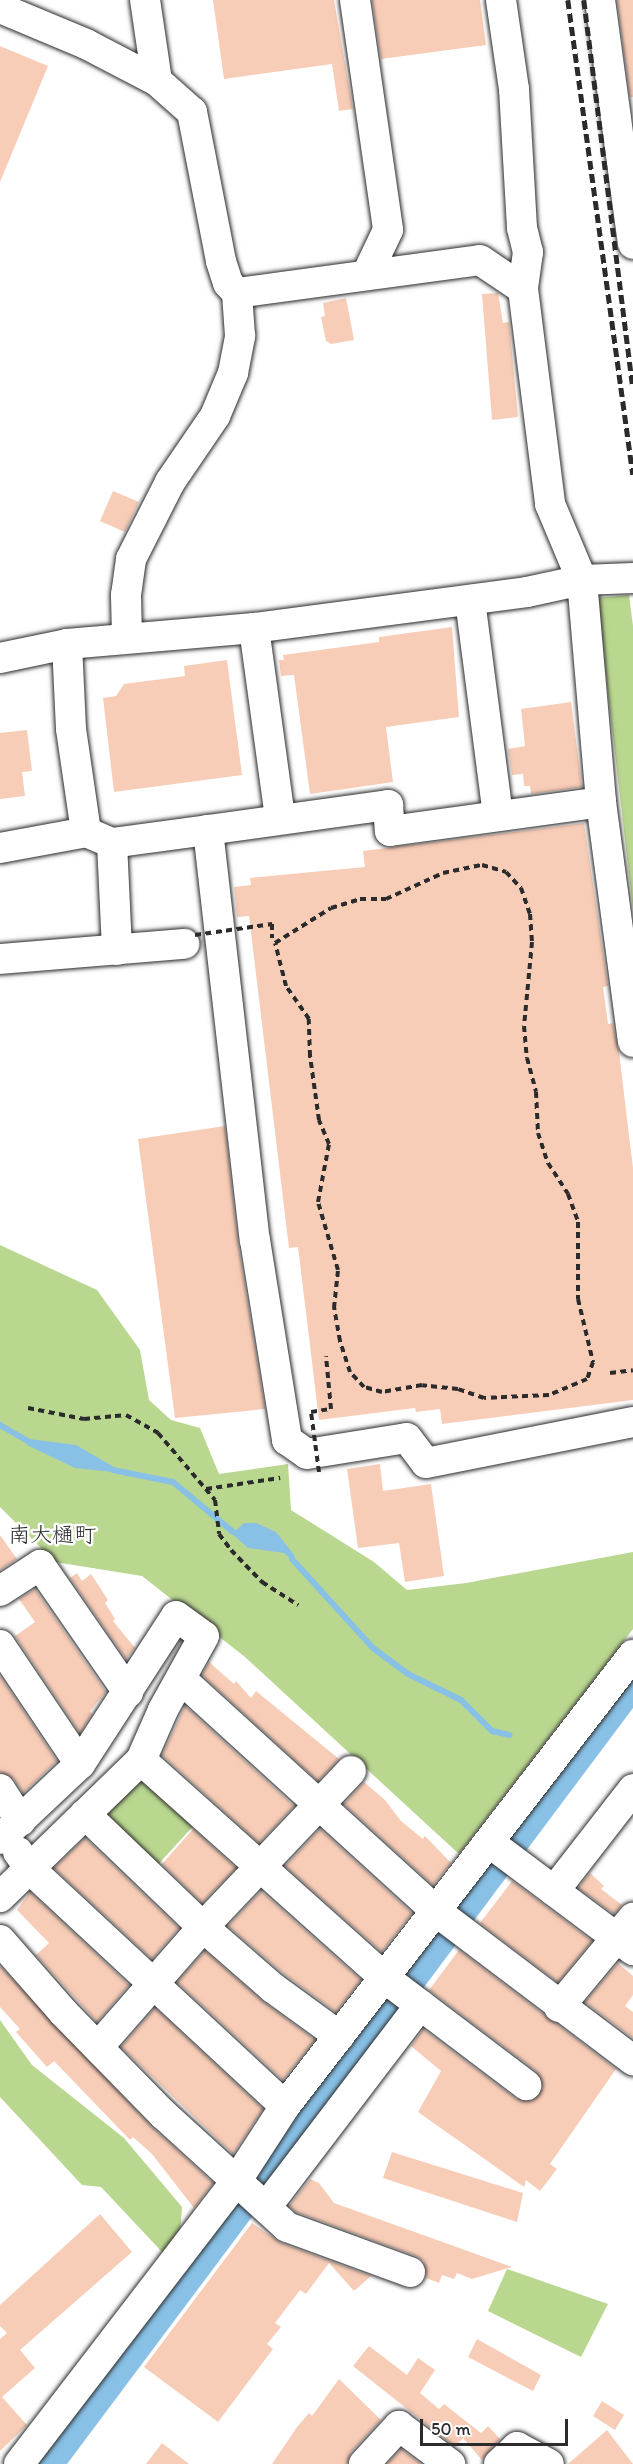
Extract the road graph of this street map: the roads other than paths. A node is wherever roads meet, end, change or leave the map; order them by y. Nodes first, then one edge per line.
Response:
1 (145, 0) edge
2 (355, 0) edge
3 (501, 0) edge
4 (600, 0) edge
5 (0, 8) edge
6 (158, 81) junction
7 (522, 228) junction
8 (388, 230) junction
9 (633, 244) edge
10 (480, 260) junction
11 (416, 267) junction
12 (368, 272) junction
13 (522, 289) junction
14 (237, 293) junction
15 (633, 578) edge
16 (582, 580) junction
17 (470, 600) junction
18 (254, 628) junction
19 (127, 637) junction
20 (67, 644) junction
21 (0, 658) edge
22 (601, 802) junction
23 (498, 815) junction
24 (280, 819) junction
25 (208, 830) junction
26 (99, 838) junction
27 (0, 848) edge
28 (189, 940) road end
29 (117, 950) junction
30 (0, 959) edge
31 (633, 1042) edge
32 (633, 1422) edge
33 (0, 1591) edge
34 (0, 1645) edge
35 (633, 1655) edge
36 (181, 1679) junction
37 (128, 1692) junction
38 (141, 1760) junction
39 (80, 1764) junction
40 (351, 1771) dead end
41 (0, 1789) edge
42 (633, 1789) edge
43 (318, 1805) junction
44 (85, 1814) junction
45 (10, 1832) edge
46 (490, 1843) junction
47 (259, 1868) junction
48 (30, 1869) junction
49 (554, 1891) junction
50 (0, 1897) edge
51 (437, 1912) junction
52 (203, 1927) junction
53 (628, 1935) edge
54 (0, 1940) edge
55 (386, 1979) junction
56 (154, 1986) junction
57 (420, 2005) junction
58 (559, 2007) junction
59 (339, 2036) junction
60 (98, 2047) junction
61 (633, 2060) edge
62 (526, 2085) dead end
63 (285, 2106) junction
64 (237, 2180) junction
65 (267, 2206) junction
66 (410, 2272) dead end
67 (19, 2464) edge
68 (364, 2464) edge
69 (450, 2464) edge
70 (500, 2464) edge
71 (549, 2464) edge

1 - 6 street
2 - 8 street
3 - 7 street
4 - 9 street
5 - 6 street
6 - 14 street
7 - 10 street
7 - 13 street
8 - 11 street
8 - 12 street
10 - 11 street
10 - 13 street
11 - 12 street
12 - 14 street
13 - 16 street
14 - 19 street
15 - 16 street
16 - 17 street
16 - 22 street
17 - 18 street
17 - 23 street
18 - 19 street
18 - 24 street
19 - 20 street
20 - 21 street
20 - 26 street
22 - 23 street
22 - 31 street
23 - 24 street
24 - 25 street
25 - 26 street
25 - 32 street
26 - 27 street
26 - 29 street
28 - 29 street
29 - 30 street
33 - 37 street
34 - 39 street
35 - 46 street
36 - 37 street
36 - 38 street
36 - 43 street
37 - 39 street
38 - 44 street
38 - 47 street
39 - 45 street
40 - 43 street
41 - 45 street
42 - 49 street
43 - 47 street
43 - 51 street
44 - 48 street
44 - 52 street
45 - 48 street
46 - 49 street
46 - 51 street
47 - 52 street
47 - 55 street
48 - 50 street
48 - 56 street
49 - 53 street
51 - 55 street
51 - 58 street
52 - 56 street
52 - 59 street
53 - 58 street
54 - 60 street
55 - 57 street
55 - 59 street
56 - 60 street
56 - 63 street
57 - 62 street
57 - 65 street
58 - 61 street
59 - 63 street
60 - 64 street
63 - 64 street
64 - 65 street
64 - 67 street
65 - 66 street
68 - 69 street
70 - 71 street

